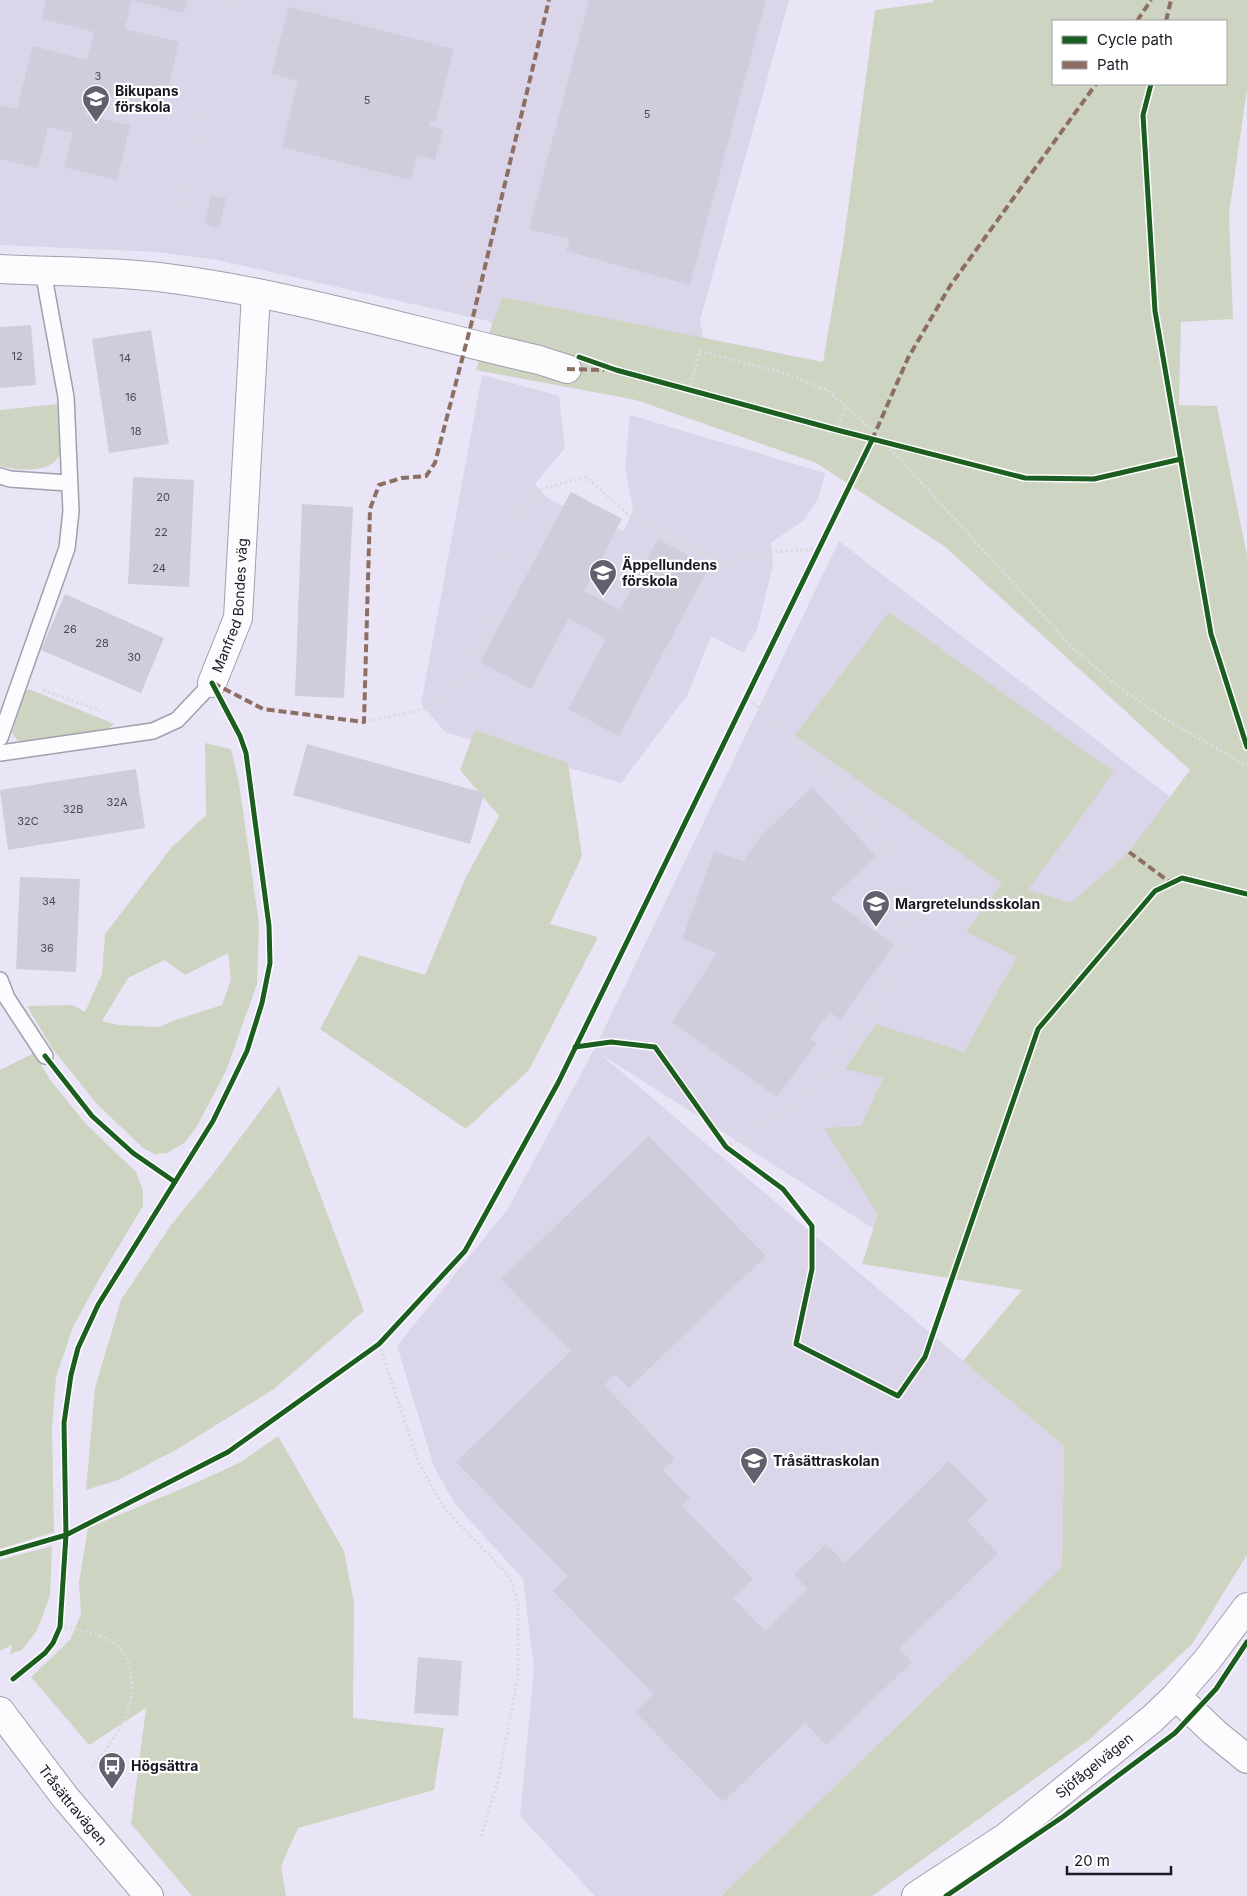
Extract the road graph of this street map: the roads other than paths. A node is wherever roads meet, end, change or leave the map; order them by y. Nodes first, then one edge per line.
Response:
1 (0, 270) edge
2 (43, 271) junction
3 (256, 293) junction
4 (567, 369) dead end
5 (0, 476) edge
6 (68, 483) junction
7 (212, 682) joint
8 (0, 738) edge
9 (0, 753) edge
10 (0, 980) edge
11 (45, 1056) dead end
12 (1247, 1607) edge
13 (1176, 1696) junction
14 (0, 1711) edge
15 (1247, 1759) edge
16 (149, 1896) edge
17 (916, 1896) edge

1 - 2 street
2 - 3 street
2 - 6 lane
3 - 4 street
3 - 7 street, Manfred Bondes väg
5 - 6 lane
6 - 8 lane
7 - 9 lane, Manfred Bondes väg
10 - 11 lane
12 - 13 street, Sjöfågelvägen
13 - 15 street
13 - 17 street, Sjöfågelvägen
14 - 16 street, Tråsättravägen

